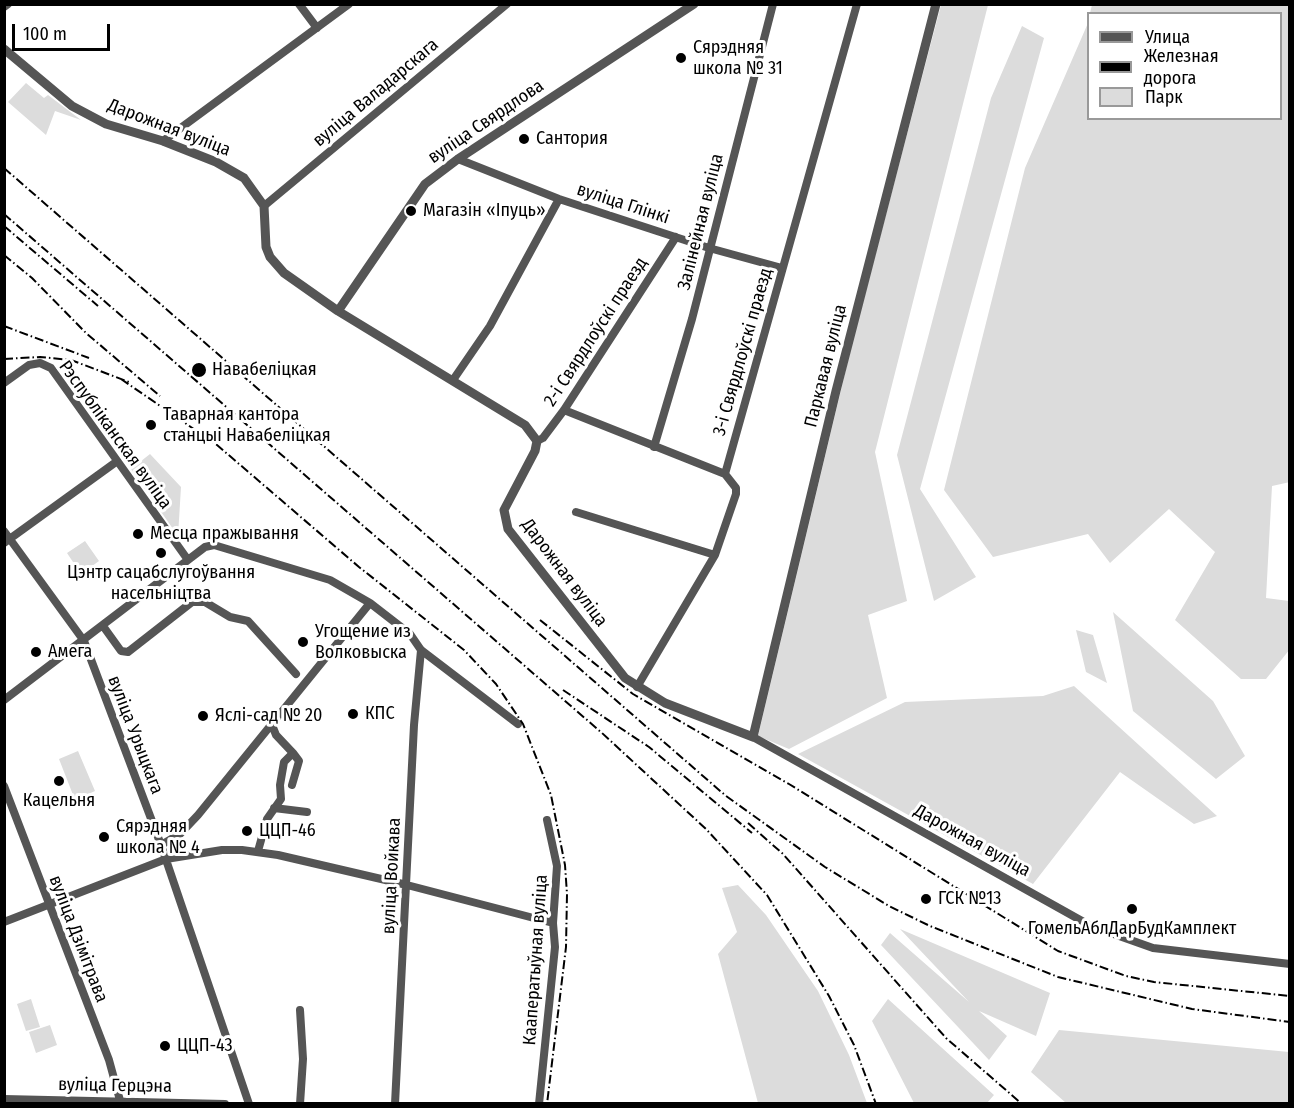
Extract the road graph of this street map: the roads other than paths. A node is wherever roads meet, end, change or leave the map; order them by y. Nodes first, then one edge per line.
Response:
1 (300, 4) edge
2 (349, 4) edge
3 (507, 4) edge
4 (694, 4) edge
5 (773, 4) edge
6 (857, 4) edge
7 (936, 4) edge
8 (317, 28) junction
9 (4, 50) edge
10 (163, 141) junction
11 (458, 159) junction
12 (559, 199) junction
13 (264, 206) junction
14 (676, 237) junction
15 (709, 248) junction
16 (782, 268) junction
17 (338, 311) junction
18 (453, 380) junction
19 (4, 383) edge
20 (564, 410) junction
21 (537, 441) junction
22 (654, 447) junction
23 (117, 462) junction
24 (725, 474) junction
25 (576, 513) dead end
26 (4, 531) edge
27 (8, 541) edge
28 (715, 555) junction
29 (188, 560) junction
30 (370, 603) junction
31 (103, 626) junction
32 (84, 641) junction
33 (420, 650) junction
34 (296, 674) dead end
35 (637, 687) junction
36 (4, 700) edge
37 (518, 724) dead end
38 (272, 725) junction
39 (753, 737) junction
40 (293, 753) junction
41 (292, 785) dead end
42 (4, 786) edge
43 (274, 808) junction
44 (307, 812) dead end
45 (548, 820) dead end
46 (161, 845) junction
47 (258, 851) junction
48 (166, 859) junction
49 (407, 885) junction
50 (50, 905) junction
51 (4, 922) edge
52 (553, 923) junction
53 (1290, 964) edge
54 (300, 1010) dead end
55 (4, 1099) edge
56 (121, 1102) edge
57 (225, 1104) edge
58 (249, 1104) edge
59 (300, 1104) edge
60 (395, 1104) edge
61 (539, 1104) edge

1 - 8 street
2 - 8 street
3 - 13 street, вуліца Валадарскага
4 - 11 street, вуліца Свярдлова
5 - 15 street, Залінейная вуліца
6 - 16 street, 3-і Свярдлоўскі праезд
7 - 39 street, Паркавая вуліца
8 - 10 street
9 - 10 street, Дарожная вуліца
10 - 13 street, Дарожная вуліца
11 - 12 street, вуліца Глінкі
11 - 17 street, вуліца Свярдлова
12 - 14 street, вуліца Глінкі
12 - 18 street
13 - 17 street
14 - 15 street, вуліца Глінкі
14 - 20 street, 2-і Свярдлоўскі праезд
15 - 16 street, вуліца Глінкі
15 - 22 street, Залінейная вуліца
16 - 24 street, 3-і Свярдлоўскі праезд
17 - 18 street
18 - 21 street
19 - 23 street, Рэспубліканская вуліца
20 - 21 street, 2-і Свярдлоўскі праезд
20 - 22 street
21 - 35 street, Дарожная вуліца
22 - 24 street
23 - 27 street
23 - 29 street, Рэспубліканская вуліца
24 - 28 street
25 - 28 street
26 - 27 street, вуліца Урыцкага
27 - 32 street, вуліца Урыцкага
28 - 35 street
29 - 30 street
29 - 31 street
30 - 33 street
30 - 38 street
31 - 32 street
31 - 34 street
32 - 36 street
32 - 46 street, вуліца Урыцкага
33 - 37 street
33 - 49 street, вуліца Войкава
35 - 39 street, Дарожная вуліца
38 - 40 street
38 - 46 street
39 - 53 street, Дарожная вуліца
40 - 41 street
40 - 43 street
42 - 50 street, вуліца Дзімітрава
43 - 44 street
43 - 47 street
45 - 52 street, Кааператыўная вуліца
46 - 48 street, вуліца Урыцкага
47 - 48 street
47 - 49 street
48 - 50 street
48 - 58 street, вуліца Урыцкага
49 - 52 street
49 - 60 street, вуліца Войкава
50 - 51 street
50 - 56 street, вуліца Дзімітрава
52 - 61 street, Кааператыўная вуліца
54 - 59 street
55 - 56 street, вуліца Герцэна
56 - 57 street, вуліца Герцэна

